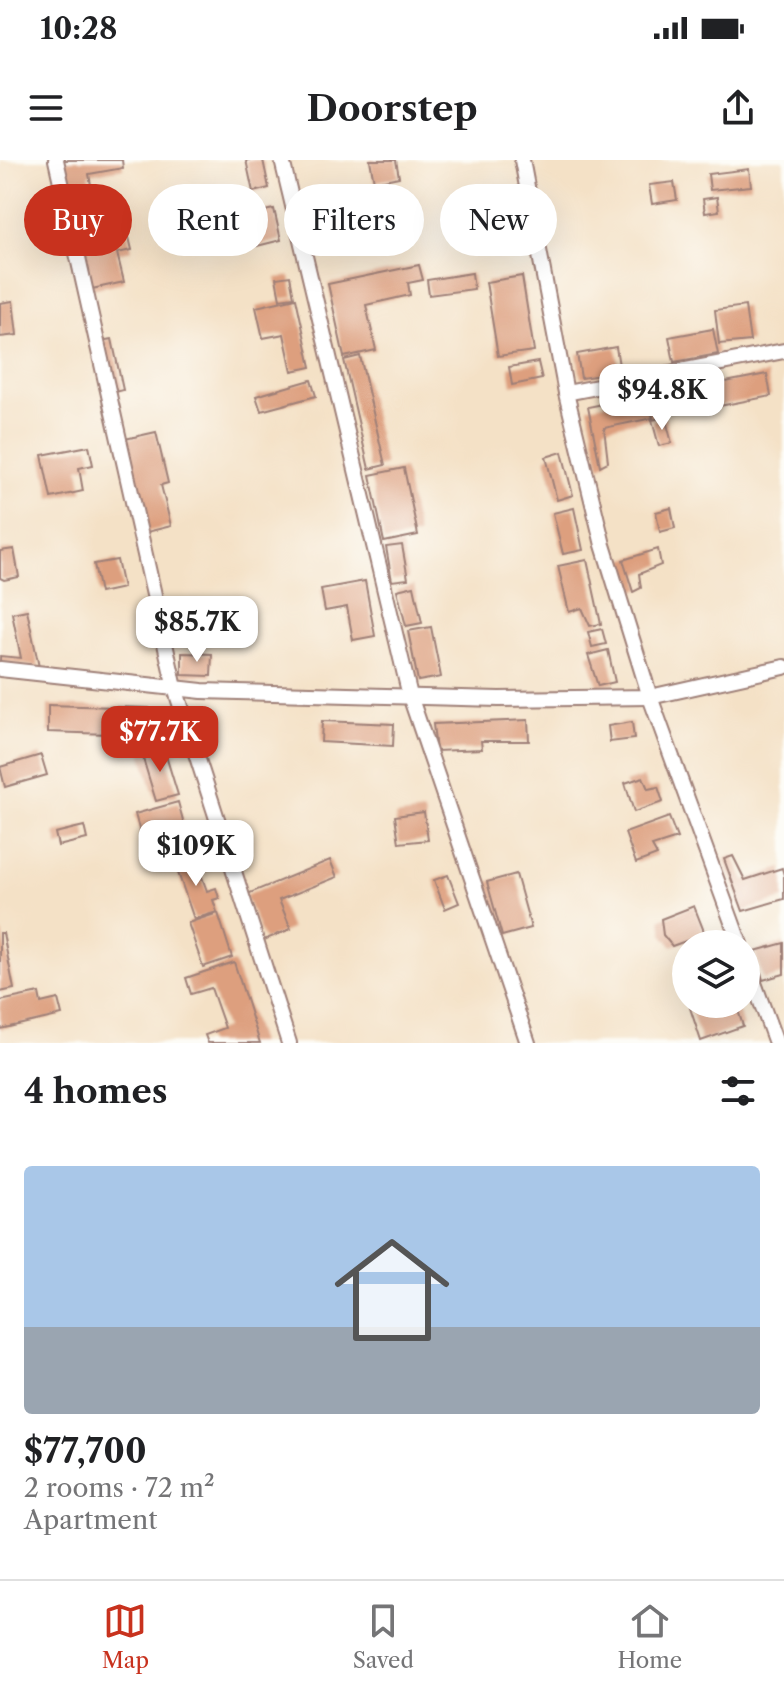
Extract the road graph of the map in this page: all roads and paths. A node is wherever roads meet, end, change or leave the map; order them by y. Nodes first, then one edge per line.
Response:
1 (56, 160) edge
2 (282, 160) edge
3 (522, 160) edge
4 (784, 351) edge
5 (566, 393) junction
6 (784, 667) edge
7 (0, 669) edge
8 (175, 688) junction
9 (410, 696) junction
10 (650, 697) junction
11 (735, 930) edge
12 (760, 999) edge
13 (289, 1043) edge
14 (528, 1043) edge
15 (776, 1043) edge

1 - 8 street
2 - 9 street
3 - 5 street
4 - 5 street
5 - 10 street
6 - 10 street
7 - 8 street
8 - 9 street
8 - 13 street
9 - 10 street
9 - 14 street
10 - 11 street
12 - 15 street

